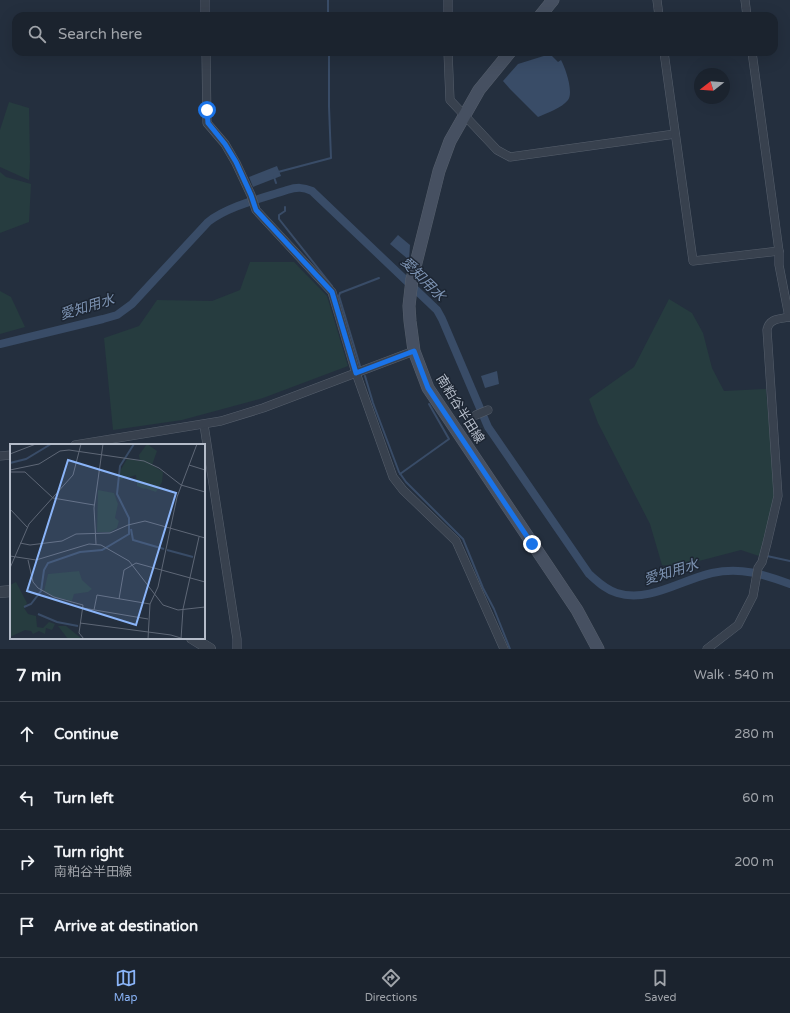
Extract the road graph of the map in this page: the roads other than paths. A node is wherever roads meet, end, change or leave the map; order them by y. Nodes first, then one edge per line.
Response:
1 (205, 0) edge
2 (448, 0) edge
3 (553, 0) edge
4 (657, 0) edge
5 (745, 0) edge
6 (205, 12) edge
7 (448, 12) edge
8 (543, 12) edge
9 (658, 12) edge
10 (746, 12) edge
11 (206, 56) edge
12 (448, 56) edge
13 (507, 56) edge
14 (665, 56) edge
15 (753, 56) edge
16 (465, 116) junction
17 (675, 134) junction
18 (779, 251) junction
19 (789, 317) edge
20 (414, 351) junction
21 (356, 373) junction
22 (488, 410) dead end
23 (476, 415) dead end
24 (204, 425) junction
25 (81, 444) edge
26 (10, 455) edge
27 (0, 456) edge
28 (10, 591) edge
29 (0, 592) edge
30 (194, 639) edge
31 (210, 649) edge
32 (237, 649) edge
33 (504, 649) edge
34 (598, 649) edge
35 (707, 649) edge

1 - 6 street
2 - 7 street
3 - 8 main road
4 - 9 street
5 - 10 street
11 - 21 street
12 - 16 street
13 - 16 main road, 南粕谷半田線
14 - 17 street
15 - 18 street
16 - 17 street
16 - 20 main road, 南粕谷半田線
17 - 18 street
18 - 19 street
19 - 35 street
20 - 21 street
20 - 34 main road, 南粕谷半田線
21 - 24 street
21 - 33 street
22 - 23 street
24 - 25 street
24 - 32 street
26 - 27 street
28 - 29 street
30 - 31 street

